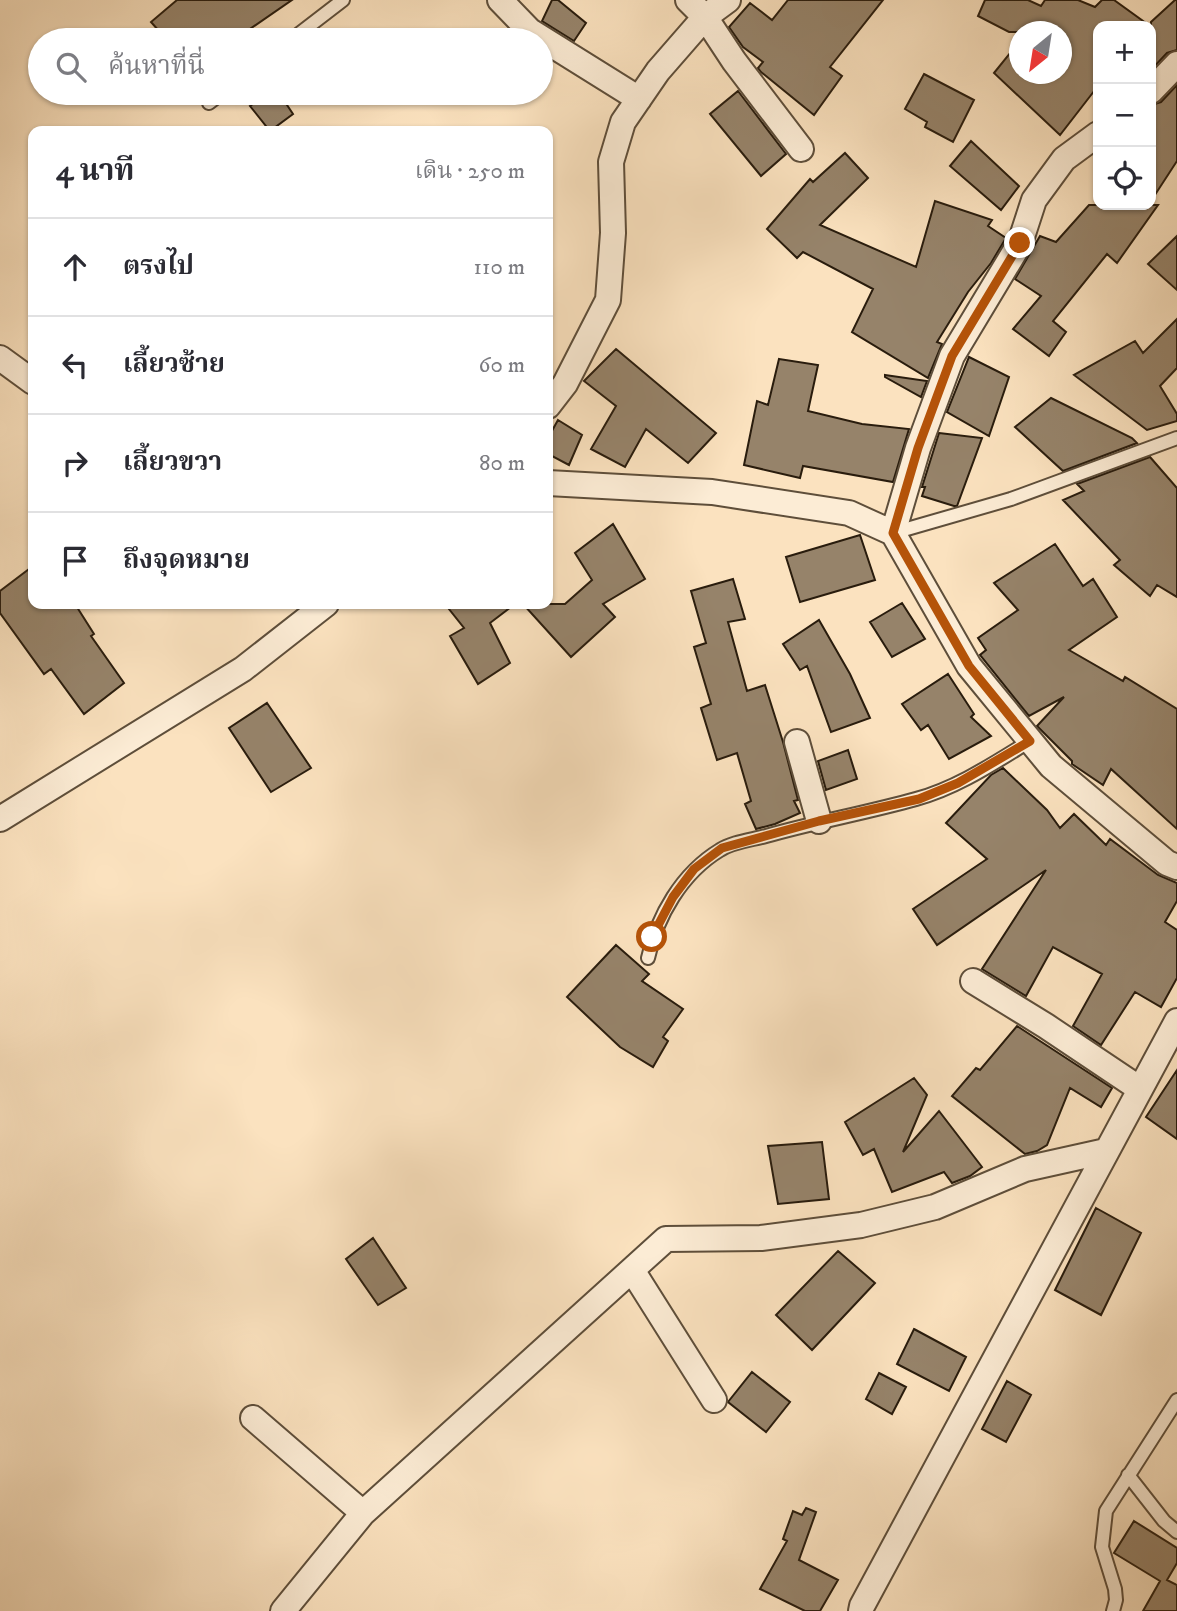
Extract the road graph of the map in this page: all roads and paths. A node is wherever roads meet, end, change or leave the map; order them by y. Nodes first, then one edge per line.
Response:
1 (344, 0) edge
2 (500, 0) edge
3 (728, 0) edge
4 (697, 8) edge
5 (307, 28) edge
6 (527, 28) edge
7 (553, 45) edge
8 (1177, 64) edge
9 (1156, 86) edge
10 (639, 99) junction
11 (1093, 138) edge
12 (801, 149) dead end
13 (0, 358) edge
14 (28, 378) edge
15 (553, 400) edge
16 (1177, 438) edge
17 (553, 483) edge
18 (893, 533) junction
19 (320, 609) edge
20 (1030, 741) junction
21 (797, 742) dead end
22 (0, 819) edge
23 (819, 821) junction
24 (1177, 867) edge
25 (648, 958) dead end
26 (973, 981) dead end
27 (1177, 1021) edge
28 (1140, 1089) junction
29 (1106, 1151) junction
30 (632, 1270) junction
31 (714, 1400) dead end
32 (1177, 1400) edge
33 (254, 1418) dead end
34 (1128, 1475) junction
35 (363, 1513) junction
36 (1177, 1532) edge
37 (283, 1611) edge
38 (862, 1611) edge
39 (1113, 1611) edge

1 - 5 lane
2 - 6 street
3 - 4 street
4 - 10 street
4 - 12 street
7 - 10 street
8 - 9 street
10 - 15 street
11 - 18 street
13 - 14 street
16 - 18 lane
17 - 18 street
18 - 20 street
19 - 22 street
20 - 23 lane
20 - 24 street
21 - 23 street
23 - 25 lane
26 - 28 street
27 - 28 street
28 - 29 street
29 - 30 street
29 - 38 street
30 - 31 street
30 - 35 street
32 - 34 lane
33 - 35 street
34 - 36 lane
34 - 39 lane
35 - 37 street

